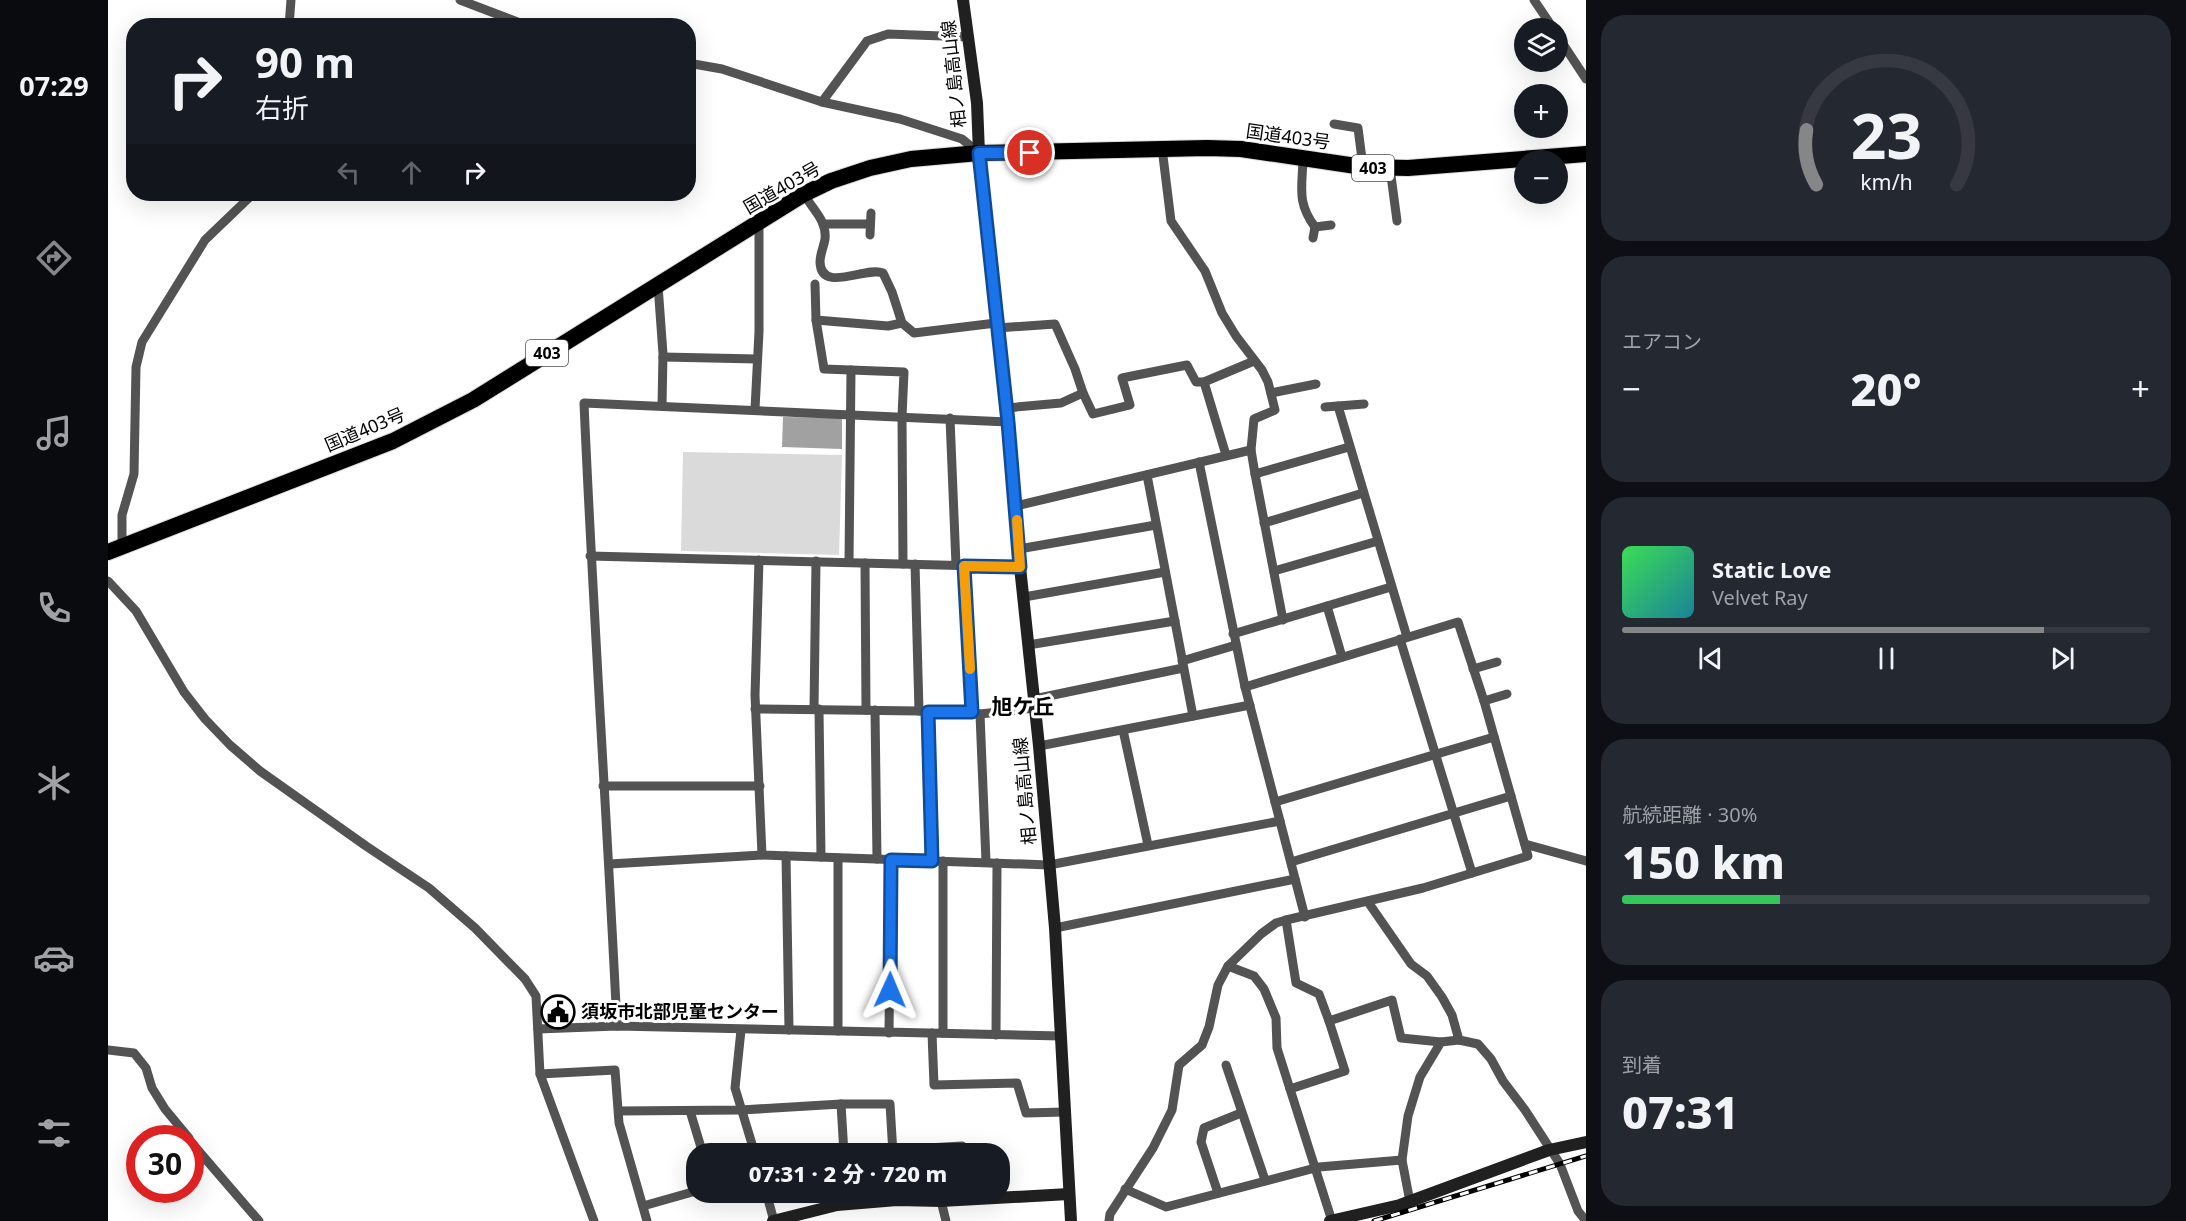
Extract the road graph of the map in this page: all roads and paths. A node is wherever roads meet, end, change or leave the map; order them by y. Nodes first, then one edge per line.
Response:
1 (291, 0) edge
2 (460, 0) edge
3 (963, 0) edge
4 (1533, 0) edge
5 (290, 18) edge
6 (507, 18) edge
7 (1546, 18) edge
8 (969, 37) junction
9 (1568, 52) edge
10 (696, 64) edge
11 (1586, 79) edge
12 (822, 102) junction
13 (1334, 124) dead end
14 (1162, 148) junction
15 (979, 153) junction
16 (1586, 154) edge
17 (1303, 160) junction
18 (1363, 167) junction
19 (1390, 168) junction
20 (804, 194) junction
21 (246, 201) edge
22 (871, 213) dead end
23 (1397, 221) dead end
24 (759, 224) junction
25 (824, 224) junction
26 (870, 224) junction
27 (1331, 225) dead end
28 (1315, 227) junction
29 (870, 235) dead end
30 (1313, 238) dead end
31 (815, 284) dead end
32 (658, 285) junction
33 (816, 320) junction
34 (902, 323) junction
35 (997, 326) junction
36 (663, 357) junction
37 (758, 359) junction
38 (1254, 361) junction
39 (851, 370) junction
40 (1204, 382) junction
41 (1316, 384) dead end
42 (1083, 393) junction
43 (1271, 393) junction
44 (1364, 404) dead end
45 (662, 406) junction
46 (1338, 406) junction
47 (1326, 407) dead end
48 (1006, 408) junction
49 (755, 409) junction
50 (849, 415) junction
51 (902, 416) junction
52 (950, 418) junction
53 (1008, 422) junction
54 (1349, 447) junction
55 (1251, 450) junction
56 (1226, 455) junction
57 (1199, 462) junction
58 (1255, 474) junction
59 (1147, 475) junction
60 (1363, 493) junction
61 (1016, 506) junction
62 (1264, 523) junction
63 (1156, 525) junction
64 (1378, 541) junction
65 (115, 549) edge
66 (1019, 549) junction
67 (590, 556) junction
68 (759, 560) junction
69 (816, 561) junction
70 (849, 562) junction
71 (865, 563) junction
72 (903, 564) junction
73 (915, 564) junction
74 (960, 565) junction
75 (1020, 567) junction
76 (1274, 571) junction
77 (1165, 572) junction
78 (108, 581) edge
79 (1391, 587) junction
80 (1024, 597) junction
81 (1327, 606) junction
82 (1283, 620) junction
83 (1174, 621) junction
84 (1233, 634) junction
85 (1403, 638) junction
86 (1028, 645) junction
87 (1236, 645) junction
88 (1342, 657) junction
89 (1497, 662) dead end
90 (1183, 664) junction
91 (1473, 669) junction
92 (1245, 687) junction
93 (1507, 694) dead end
94 (1484, 701) junction
95 (1034, 703) junction
96 (1250, 705) junction
97 (755, 709) junction
98 (816, 709) junction
99 (870, 710) junction
100 (924, 712) junction
101 (976, 713) junction
102 (1193, 716) junction
103 (1123, 730) junction
104 (1494, 737) junction
105 (1039, 746) junction
106 (1436, 754) junction
107 (603, 786) junction
108 (760, 786) junction
109 (1511, 796) junction
110 (1275, 802) junction
111 (1454, 813) junction
112 (1280, 821) junction
113 (1525, 844) junction
114 (1148, 846) junction
115 (762, 855) junction
116 (786, 856) junction
117 (821, 857) junction
118 (838, 858) junction
119 (877, 859) junction
120 (891, 860) junction
121 (932, 861) junction
122 (943, 861) junction
123 (1586, 861) edge
124 (986, 862) junction
125 (1290, 862) junction
126 (997, 863) junction
127 (610, 864) junction
128 (1049, 865) junction
129 (1472, 873) junction
130 (1295, 879) junction
131 (1368, 902) junction
132 (1305, 917) junction
133 (1286, 920) junction
134 (1055, 928) junction
135 (1228, 966) junction
136 (1329, 1021) junction
137 (617, 1026) junction
138 (538, 1029) junction
139 (741, 1030) junction
140 (789, 1030) junction
141 (838, 1031) junction
142 (932, 1033) junction
143 (943, 1033) junction
144 (890, 1034) junction
145 (996, 1035) junction
146 (1061, 1036) junction
147 (1459, 1040) junction
148 (1441, 1042) junction
149 (108, 1050) edge
150 (1226, 1065) dead end
151 (540, 1074) junction
152 (1290, 1089) junction
153 (841, 1104) junction
154 (741, 1110) junction
155 (690, 1111) junction
156 (620, 1112) junction
157 (1065, 1112) junction
158 (1241, 1113) junction
159 (178, 1125) edge
160 (1586, 1142) edge
161 (700, 1143) edge
162 (751, 1143) edge
163 (843, 1143) edge
164 (892, 1143) edge
165 (1549, 1150) junction
166 (204, 1156) edge
167 (1402, 1160) junction
168 (1316, 1168) junction
169 (1265, 1180) junction
170 (1125, 1190) junction
171 (1218, 1193) junction
172 (686, 1194) edge
173 (1069, 1194) junction
174 (1010, 1195) edge
175 (1410, 1202) junction
176 (769, 1203) edge
177 (850, 1203) edge
178 (942, 1203) edge
179 (643, 1206) junction
180 (259, 1221) edge
181 (594, 1221) edge
182 (647, 1221) edge
183 (774, 1221) edge
184 (946, 1221) edge
185 (1071, 1221) edge
186 (1109, 1221) edge
187 (1331, 1221) edge
188 (1586, 1221) edge

1 - 5 street
2 - 6 street
3 - 8 main road, 相ノ島高山線
4 - 7 street
8 - 12 street
8 - 15 main road, 相ノ島高山線
9 - 11 street
10 - 12 street
12 - 15 street
13 - 18 street
14 - 15 highway, 国道403号 / 403
14 - 17 highway, 国道403号 / 403
14 - 38 street
15 - 20 highway, 国道403号 / 403
15 - 35 main road, 相ノ島高山線
16 - 19 highway, 国道403号 / 403
17 - 18 highway, 国道403号 / 403
17 - 28 street
18 - 19 highway, 国道403号 / 403
19 - 23 street
20 - 24 highway, 国道403号 / 403
20 - 25 street
21 - 65 street
22 - 26 street
24 - 32 highway, 国道403号 / 403
24 - 37 street
25 - 26 street
25 - 34 street
26 - 29 street
27 - 28 street
28 - 30 street
31 - 33 street
32 - 36 street
32 - 65 highway, 国道403号 / 403
33 - 34 street
33 - 39 street
34 - 35 street
35 - 42 street
35 - 48 main road, 相ノ島高山線
36 - 37 street
36 - 45 street
37 - 49 street
38 - 40 street
38 - 43 street
39 - 50 street
39 - 51 street
40 - 42 street
40 - 56 street
41 - 43 street
42 - 48 street
43 - 55 street
44 - 46 street
45 - 49 street
45 - 67 street
46 - 47 street
46 - 54 street
48 - 53 main road, 相ノ島高山線
49 - 50 street
50 - 51 street
50 - 70 street
51 - 52 street
51 - 72 street
52 - 53 street
52 - 74 street
53 - 61 main road, 相ノ島高山線
54 - 58 street
54 - 60 street
55 - 56 street
55 - 58 street
56 - 57 street
57 - 59 street
57 - 84 street
58 - 62 street
59 - 61 street
59 - 63 street
60 - 62 street
60 - 64 street
61 - 66 main road, 相ノ島高山線
62 - 76 street
63 - 66 street
63 - 77 street
64 - 76 street
64 - 79 street
66 - 75 main road, 相ノ島高山線
67 - 68 street
67 - 107 street
68 - 69 street
68 - 97 street
69 - 70 street
69 - 98 street
70 - 71 street
71 - 72 street
71 - 99 street
72 - 73 street
73 - 74 street
73 - 100 street
74 - 75 street
74 - 101 street
75 - 80 main road, 相ノ島高山線
76 - 82 street
77 - 80 street
77 - 83 street
78 - 138 street
79 - 81 street
79 - 85 street
80 - 86 main road, 相ノ島高山線
81 - 82 street
81 - 88 street
82 - 84 street
83 - 86 street
83 - 90 street
84 - 87 street
85 - 88 street
85 - 91 street
85 - 106 street
86 - 95 main road, 相ノ島高山線
87 - 90 street
87 - 92 street
88 - 92 street
89 - 91 street
90 - 95 street
90 - 102 street
91 - 94 street
92 - 96 street
93 - 94 street
94 - 104 street
95 - 101 street
95 - 105 main road, 相ノ島高山線
96 - 102 street
96 - 110 street
97 - 98 street
97 - 108 street
98 - 99 street
98 - 117 street
99 - 100 street
99 - 119 street
100 - 101 street
100 - 121 street
101 - 124 street
102 - 103 street
103 - 105 street
103 - 114 street
104 - 106 street
104 - 109 street
105 - 128 main road, 相ノ島高山線
106 - 110 street
106 - 111 street
107 - 108 street
107 - 127 street
108 - 115 street
109 - 111 street
109 - 113 street
110 - 112 street
111 - 125 street
111 - 129 street
112 - 114 street
112 - 125 street
113 - 123 street
113 - 129 street
114 - 128 street
115 - 116 street
115 - 127 street
116 - 117 street
116 - 140 street
117 - 118 street
118 - 119 street
118 - 141 street
119 - 120 street
120 - 121 street
120 - 144 street
121 - 122 street
122 - 124 street
122 - 143 street
124 - 126 street
125 - 130 street
126 - 128 street
126 - 145 street
127 - 137 street
128 - 134 main road, 相ノ島高山線
129 - 131 street
130 - 132 street
130 - 134 street
131 - 132 street
131 - 147 street
132 - 133 street
133 - 135 street
133 - 136 street
134 - 146 main road, 相ノ島高山線
135 - 152 street
135 - 170 street
136 - 148 street
136 - 152 street
137 - 138 street
137 - 139 street
138 - 151 street
139 - 140 street
139 - 154 street
140 - 141 street
141 - 144 street
142 - 143 street
142 - 144 street
142 - 157 street
143 - 145 street
145 - 146 street
146 - 157 main road, 相ノ島高山線
147 - 148 street
147 - 165 street
148 - 167 street
149 - 159 street
150 - 158 street
151 - 156 street
151 - 181 street
152 - 168 street
153 - 154 street
153 - 163 street
153 - 164 street
154 - 155 street
154 - 162 street
155 - 156 street
155 - 161 street
156 - 179 street
157 - 173 main road, 相ノ島高山線
158 - 169 street
158 - 171 street
160 - 165 main road
165 - 175 main road
165 - 188 street
166 - 180 street
167 - 168 street
167 - 175 street
168 - 169 street
168 - 187 street
169 - 171 street
170 - 171 street
170 - 186 street
172 - 179 street
173 - 174 main road
173 - 185 main road, 相ノ島高山線
175 - 187 main road
176 - 183 street
177 - 183 main road
178 - 184 street
179 - 182 street

